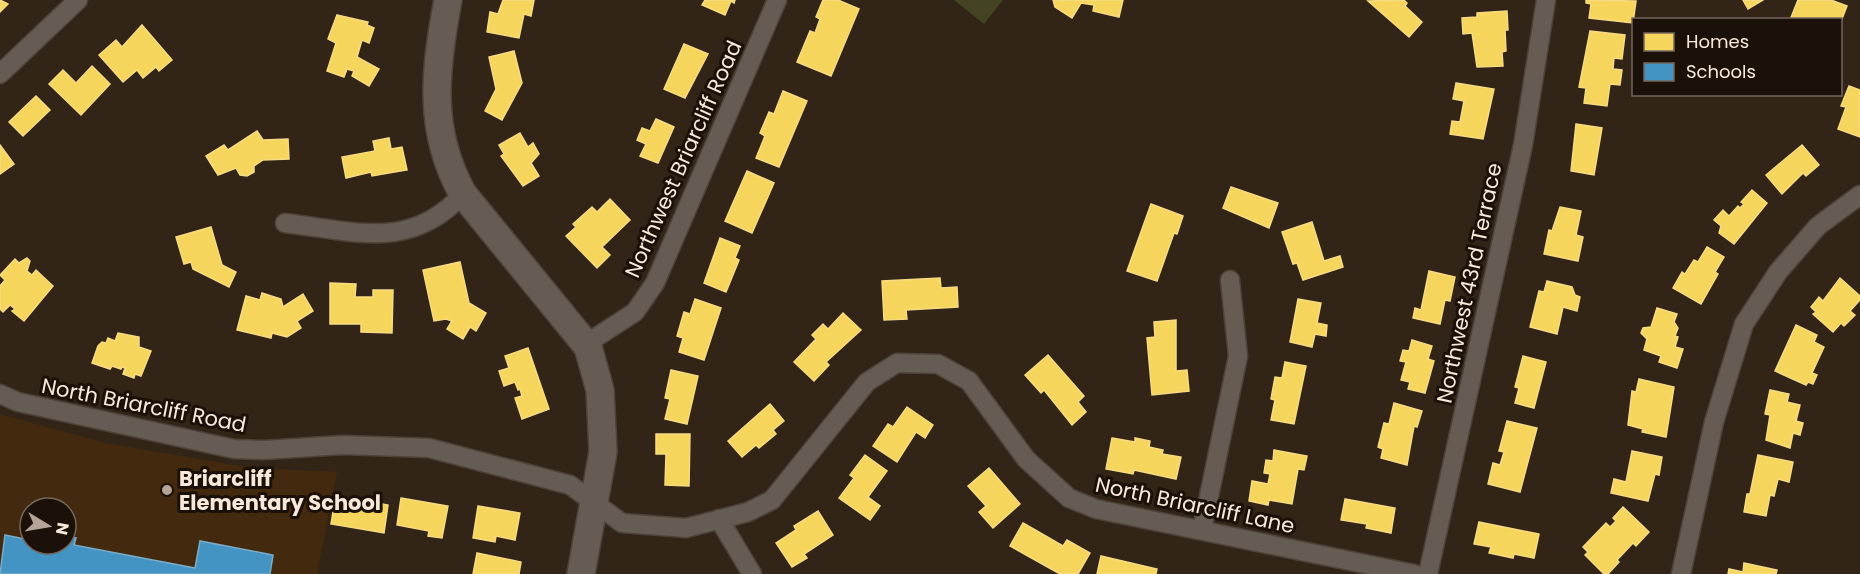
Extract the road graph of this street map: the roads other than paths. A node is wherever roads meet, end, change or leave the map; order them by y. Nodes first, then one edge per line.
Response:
1 (78, 0) edge
2 (448, 0) edge
3 (777, 0) edge
4 (1546, 0) edge
5 (0, 74) edge
6 (463, 194) junction
7 (1860, 195) edge
8 (285, 224) dead end
9 (1230, 280) dead end
10 (588, 347) junction
11 (0, 394) edge
12 (594, 503) junction
13 (719, 519) junction
14 (1202, 530) junction
15 (581, 574) edge
16 (752, 574) edge
17 (1414, 574) edge
18 (1428, 574) edge
19 (1681, 574) edge

1 - 5 street
2 - 6 main road
3 - 10 street, Northwest Briarcliff Road
4 - 18 street, Northwest 43rd Terrace
6 - 8 street
6 - 10 main road
7 - 19 street
9 - 14 street
10 - 12 main road
11 - 12 street, North Briarcliff Road
12 - 13 street, North Briarcliff Lane
12 - 15 main road
13 - 14 street, North Briarcliff Lane
13 - 16 street
14 - 17 street, North Briarcliff Lane

